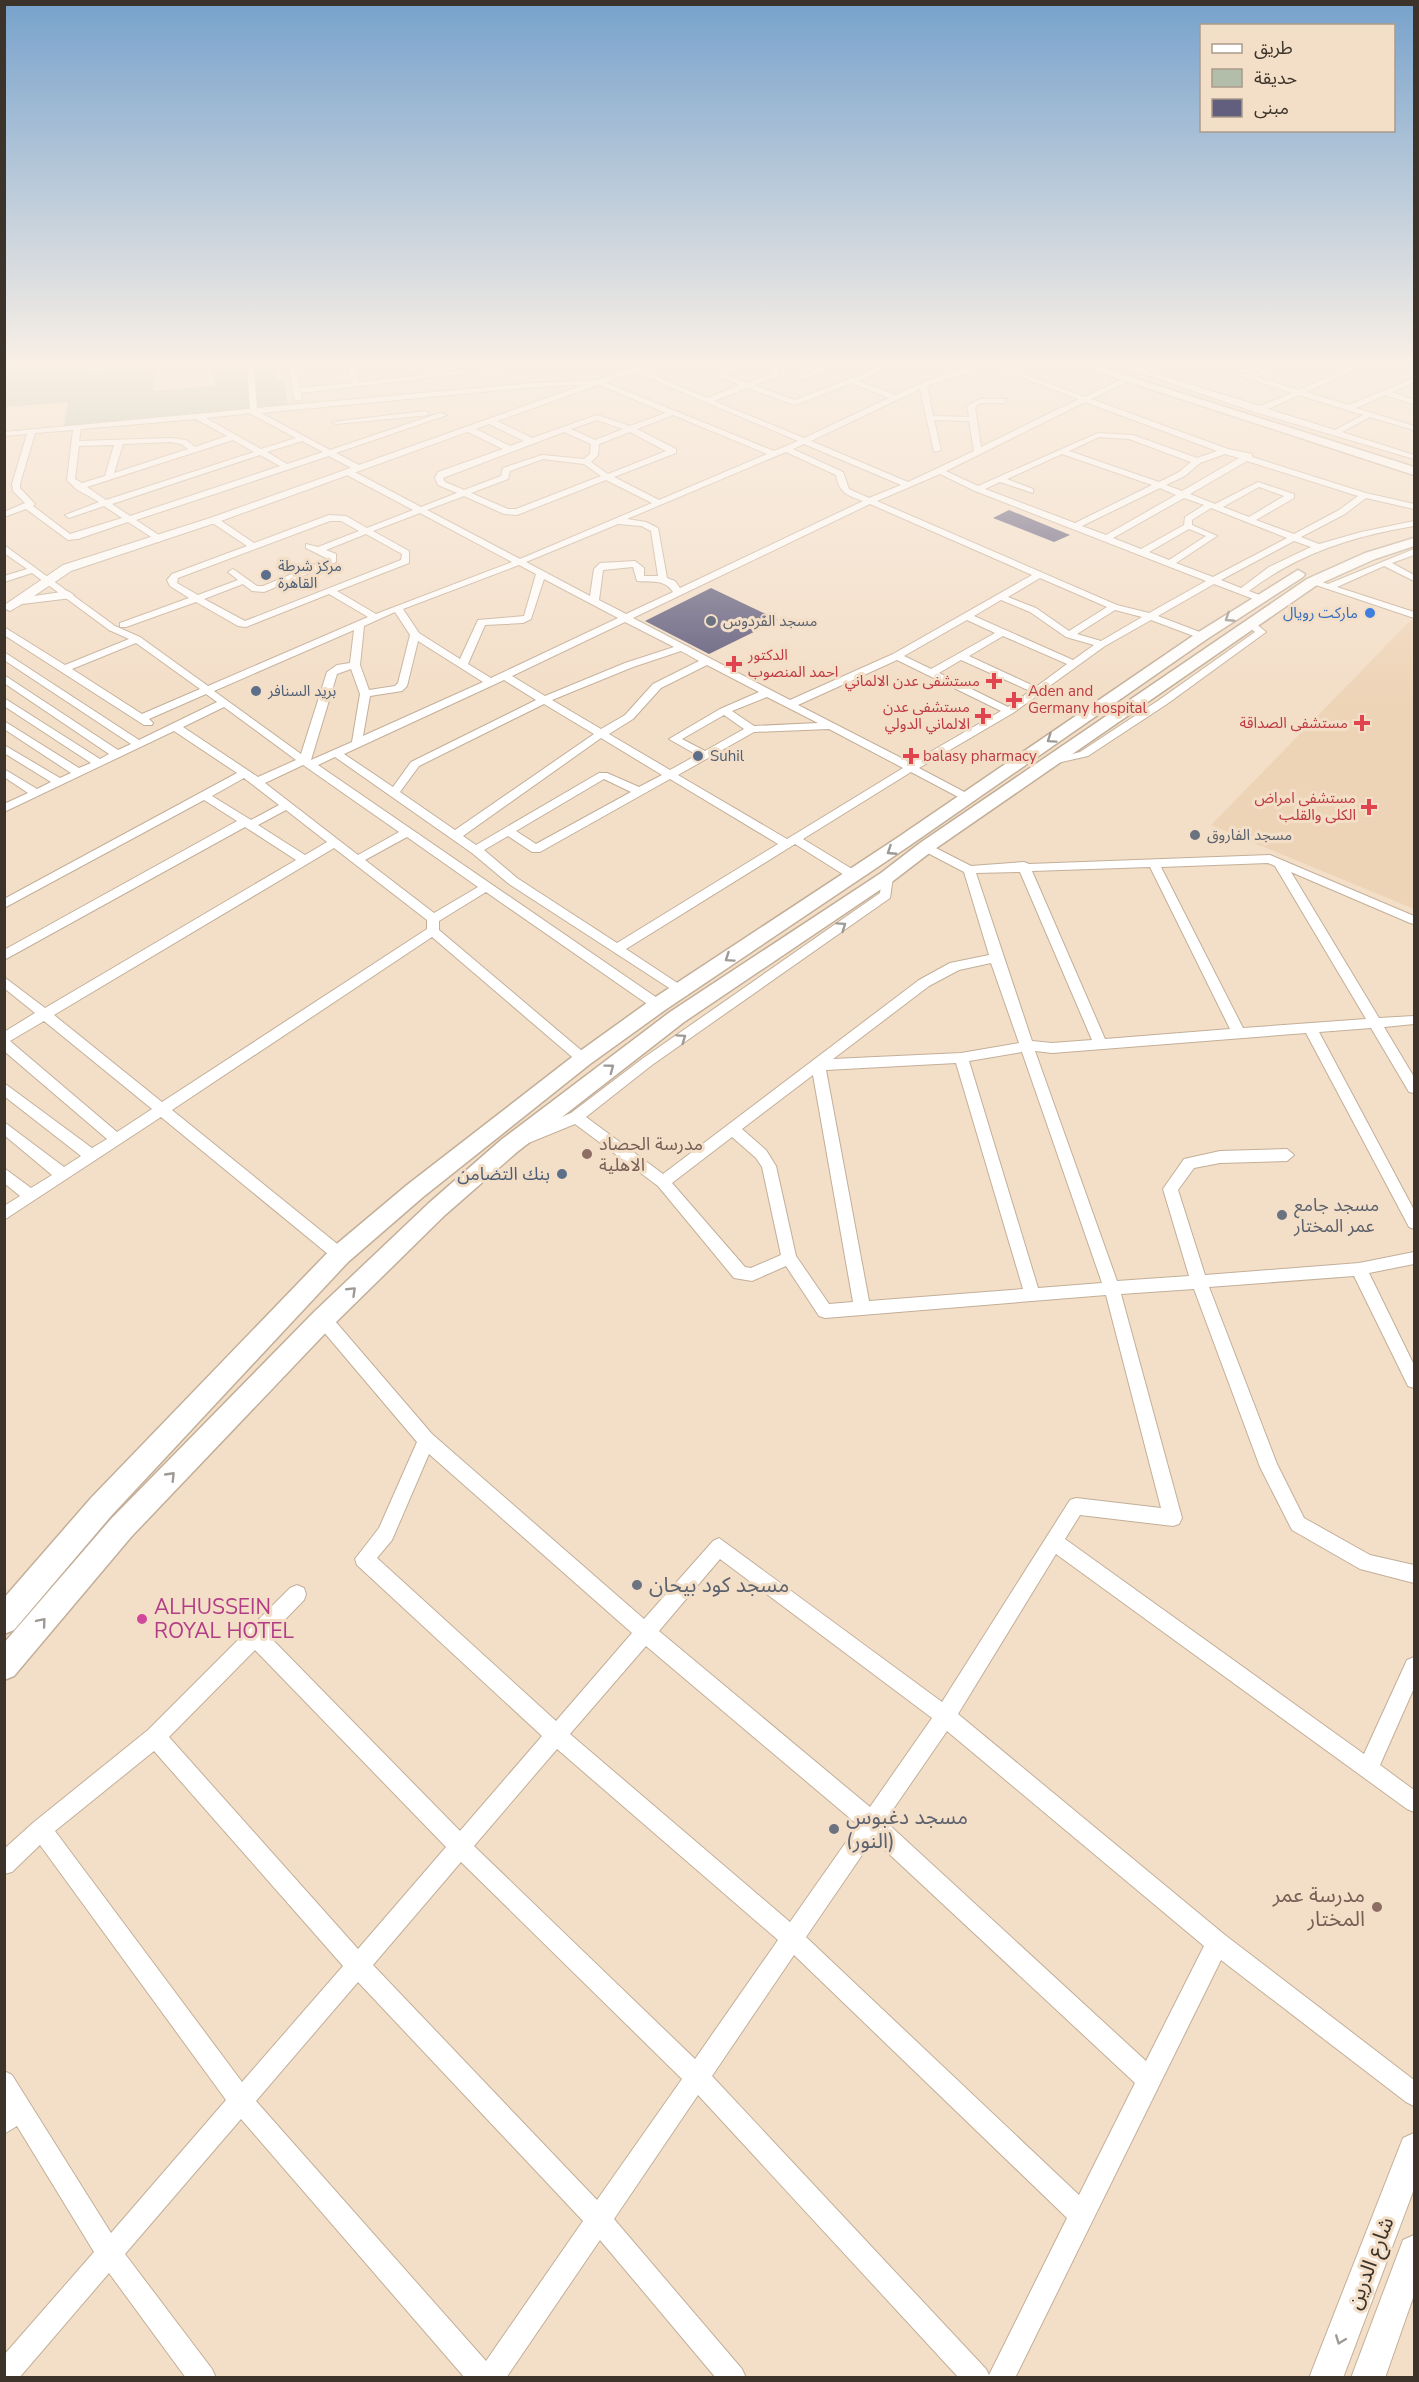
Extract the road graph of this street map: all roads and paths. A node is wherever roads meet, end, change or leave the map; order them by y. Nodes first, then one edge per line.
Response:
1 (18, 478) edge
2 (71, 478) edge
3 (103, 478) edge
4 (179, 478) edge
5 (254, 478) edge
6 (330, 478) edge
7 (366, 478) edge
8 (439, 478) edge
9 (503, 478) edge
10 (604, 478) edge
11 (609, 478) edge
12 (716, 478) edge
13 (841, 478) edge
14 (893, 478) edge
15 (924, 478) edge
16 (955, 478) edge
17 (1139, 478) edge
18 (1173, 478) edge
19 (1211, 478) edge
20 (1314, 478) edge
21 (999, 479) joint
22 (909, 485) junction
23 (1159, 485) junction
24 (79, 487) junction
25 (978, 489) junction
26 (1030, 491) dead end
27 (468, 493) junction
28 (1183, 495) junction
29 (1364, 495) junction
30 (872, 500) junction
31 (658, 503) junction
32 (104, 504) junction
33 (1213, 506) junction
34 (1414, 506) edge
35 (29, 507) junction
36 (418, 511) junction
37 (4, 515) edge
38 (69, 515) dead end
39 (130, 520) junction
40 (214, 520) junction
41 (1250, 520) junction
42 (615, 521) junction
43 (1414, 524) edge
44 (1188, 526) junction
45 (1074, 527) junction
46 (365, 531) junction
47 (1414, 532) edge
48 (1295, 536) junction
49 (159, 539) junction
50 (1106, 540) junction
51 (1414, 542) edge
52 (4, 543) edge
53 (250, 545) junction
54 (309, 546) dead end
55 (4, 548) edge
56 (1321, 548) junction
57 (320, 549) junction
58 (1414, 552) edge
59 (1141, 553) junction
60 (86, 563) junction
61 (517, 563) junction
62 (1384, 563) junction
63 (1168, 564) junction
64 (233, 572) dead end
65 (47, 575) junction
66 (540, 575) junction
67 (1039, 575) junction
68 (4, 579) edge
69 (663, 579) junction
70 (1414, 579) edge
71 (244, 580) junction
72 (1214, 580) junction
73 (1321, 585) junction
74 (330, 591) junction
75 (678, 593) junction
76 (1251, 594) junction
77 (68, 595) junction
78 (199, 597) junction
79 (1001, 597) junction
80 (594, 602) junction
81 (15, 603) edge
82 (1114, 607) junction
83 (397, 609) junction
84 (1414, 615) edge
85 (966, 616) junction
86 (1150, 616) junction
87 (376, 618) junction
88 (625, 618) junction
89 (123, 625) junction
90 (359, 625) junction
91 (4, 630) edge
92 (1002, 633) junction
93 (415, 635) junction
94 (1069, 635) junction
95 (1202, 636) junction
96 (137, 639) junction
97 (1102, 644) junction
98 (681, 648) junction
99 (4, 655) edge
100 (897, 656) junction
101 (961, 656) junction
102 (706, 661) junction
103 (1072, 663) junction
104 (355, 665) junction
105 (463, 665) junction
106 (68, 670) junction
107 (931, 672) junction
108 (504, 676) junction
109 (4, 678) edge
110 (490, 682) junction
111 (45, 683) junction
112 (208, 689) junction
113 (25, 692) junction
114 (1040, 692) junction
115 (767, 693) junction
116 (365, 694) junction
117 (544, 700) junction
118 (5, 702) edge
119 (226, 702) junction
120 (791, 704) junction
121 (724, 711) junction
122 (1009, 711) junction
123 (142, 718) junction
124 (4, 724) edge
125 (174, 726) junction
126 (830, 726) junction
127 (752, 729) junction
128 (160, 733) junction
129 (599, 735) junction
130 (357, 743) junction
131 (138, 744) junction
132 (4, 748) edge
133 (336, 753) junction
134 (116, 754) junction
135 (705, 755) junction
136 (99, 763) junction
137 (307, 763) junction
138 (909, 769) junction
139 (4, 772) edge
140 (80, 773) junction
141 (244, 774) junction
142 (671, 776) junction
143 (257, 782) junction
144 (60, 783) junction
145 (638, 791) junction
146 (394, 793) junction
147 (4, 794) edge
148 (37, 794) junction
149 (203, 795) junction
150 (966, 797) junction
151 (18, 803) junction
152 (288, 805) junction
153 (4, 809) edge
154 (249, 822) junction
155 (409, 831) junction
156 (509, 832) junction
157 (455, 836) junction
158 (334, 842) junction
159 (790, 842) junction
160 (926, 847) junction
161 (476, 850) junction
162 (359, 859) junction
163 (305, 860) junction
164 (1279, 862) junction
165 (1154, 864) junction
166 (1024, 866) junction
167 (969, 870) junction
168 (853, 875) junction
169 (887, 877) junction
170 (486, 887) junction
171 (4, 904) edge
172 (1414, 920) edge
173 (433, 925) junction
174 (617, 949) junction
175 (4, 956) edge
176 (994, 958) junction
177 (4, 981) edge
178 (680, 991) junction
179 (658, 1005) junction
180 (43, 1015) junction
181 (1414, 1020) edge
182 (1377, 1023) junction
183 (1311, 1029) junction
184 (1239, 1034) junction
185 (4, 1038) edge
186 (4, 1043) edge
187 (1100, 1044) junction
188 (1029, 1046) junction
189 (961, 1058) junction
190 (583, 1059) junction
191 (819, 1065) junction
192 (561, 1077) junction
193 (4, 1088) edge
194 (1414, 1088) edge
195 (579, 1091) junction
196 (161, 1110) junction
197 (576, 1117) junction
198 (4, 1127) edge
199 (733, 1129) junction
200 (116, 1139) junction
201 (509, 1146) junction
202 (1287, 1155) dead end
203 (92, 1156) junction
204 (4, 1174) edge
205 (63, 1175) junction
206 (663, 1182) junction
207 (31, 1197) junction
208 (5, 1213) edge
209 (1414, 1223) edge
210 (340, 1255) junction
211 (789, 1258) junction
212 (1414, 1258) edge
213 (1359, 1269) junction
214 (1199, 1282) junction
215 (1111, 1288) junction
216 (1032, 1293) junction
217 (862, 1308) junction
218 (322, 1319) junction
219 (1414, 1381) edge
220 (426, 1440) junction
221 (1054, 1542) junction
222 (1414, 1574) edge
223 (297, 1594) dead end
224 (4, 1620) edge
225 (646, 1633) junction
226 (255, 1636) junction
227 (4, 1666) edge
228 (1414, 1667) edge
229 (945, 1716) junction
230 (557, 1736) junction
231 (155, 1737) junction
232 (1368, 1769) junction
233 (1414, 1802) edge
234 (872, 1823) junction
235 (41, 1829) junction
236 (460, 1847) junction
237 (4, 1864) edge
238 (793, 1939) junction
239 (1217, 1943) junction
240 (358, 1966) junction
241 (698, 2077) junction
242 (1149, 2080) junction
243 (4, 2084) edge
244 (1414, 2094) edge
245 (241, 2101) junction
246 (12, 2114) edge
247 (1414, 2149) edge
248 (1082, 2215) junction
249 (599, 2220) junction
250 (109, 2253) junction
251 (1413, 2259) edge
252 (4, 2375) edge
253 (203, 2378) edge
254 (483, 2378) edge
255 (490, 2378) edge
256 (733, 2378) edge
257 (977, 2378) edge
258 (1001, 2378) edge
259 (1326, 2378) edge
260 (1368, 2378) edge

1 - 35 street
2 - 24 street
3 - 24 street
4 - 32 street
5 - 39 street
6 - 40 main road
7 - 36 street
8 - 27 street
9 - 27 street
10 - 27 street
11 - 31 street
12 - 31 street
13 - 30 street
14 - 22 street
15 - 22 street
16 - 25 street
17 - 23 street
18 - 23 street
19 - 28 street
20 - 29 street
21 - 25 street
21 - 26 street
22 - 30 street
23 - 28 street
23 - 45 street
24 - 32 street
25 - 45 street
27 - 36 street
28 - 33 street
28 - 50 street
29 - 34 street
29 - 48 street
30 - 67 street
30 - 75 street
31 - 42 street
32 - 38 street
32 - 39 street
33 - 41 street
33 - 41 street
33 - 44 street
35 - 37 street
35 - 39 street
36 - 46 street
36 - 61 street
39 - 49 street
40 - 49 main road
40 - 53 street
41 - 48 street
42 - 61 street
42 - 69 street
43 - 56 street
44 - 59 street
44 - 63 street
45 - 50 street
46 - 53 street
46 - 57 street
46 - 74 street
47 - 76 highway
48 - 56 street
48 - 72 street
49 - 60 main road
50 - 59 street
51 - 73 highway
52 - 65 street
53 - 78 street
54 - 57 street
55 - 65 street
56 - 76 street
57 - 71 street
58 - 62 street
59 - 63 street
60 - 65 main road
60 - 65 main road
61 - 66 street
61 - 83 street
62 - 70 street
62 - 73 street
63 - 72 street
64 - 71 street
65 - 68 street
65 - 77 street
65 - 81 main road
65 - 81 main road
65 - 89 street
66 - 80 street
66 - 105 street
67 - 79 street
67 - 82 street
69 - 75 street
69 - 80 street
71 - 78 street
72 - 76 street
72 - 86 street
73 - 84 street
73 - 160 highway
74 - 78 street
74 - 87 street
75 - 88 street
76 -> 95 highway
77 - 81 main road
77 - 96 street
78 - 89 street
79 - 85 street
79 - 94 street
80 - 88 street
82 - 86 street
82 - 94 street
83 - 87 street
83 - 93 street
85 - 92 street
85 - 100 street
86 - 95 street
86 - 97 street
87 - 90 street
88 - 98 street
88 - 108 street
89 - 96 street
90 - 104 street
90 - 112 street
91 - 106 street
92 - 101 street
92 - 103 street
93 - 105 street
93 - 116 street
94 - 97 street
95 -> 150 highway
96 - 106 street
96 - 112 street
97 - 103 street
98 - 102 street
98 - 117 street
99 - 111 street
100 - 107 street
100 - 120 street
101 - 107 street
101 - 114 street
102 - 115 street
102 - 129 street
103 - 114 street
104 - 116 street
104 - 137 street
105 - 110 street
106 - 111 street
106 - 123 street
107 - 122 street
108 - 110 street
108 - 117 street
109 - 113 street
110 - 130 street
111 - 113 street
111 - 131 street
112 - 119 street
112 - 123 street
113 - 118 street
113 - 134 street
114 - 122 street
115 - 120 street
115 - 121 street
116 - 130 street
117 - 129 street
117 - 146 street
118 - 136 street
119 - 125 street
119 - 137 street
120 - 126 street
121 - 127 street
121 - 135 street
122 - 138 street
123 - 128 street
124 - 140 street
125 - 128 street
125 - 141 street
126 - 127 street
126 - 138 street
127 - 135 street
128 - 131 street
129 - 142 street
129 - 157 street
130 - 133 street
131 - 134 street
132 - 144 street
133 - 137 street
133 - 146 street
134 - 136 street
135 - 142 street
136 - 140 street
137 - 143 street
137 - 155 street
138 - 150 street
138 - 159 street
139 - 148 street
140 - 144 street
141 - 143 street
141 - 149 street
142 - 145 street
142 - 159 street
143 - 152 street
144 - 148 street
145 - 156 street
145 - 156 street
146 - 157 street
147 - 151 street
148 - 151 street
149 - 154 street
149 - 171 street
150 -> 168 highway
151 - 153 street
152 - 154 street
152 - 158 street
154 - 163 street
154 - 175 street
155 - 162 street
155 - 170 street
156 - 161 street
157 - 161 street
158 - 162 street
158 - 163 street
159 - 168 street
159 - 174 street
160 - 167 street
160 - 169 highway
161 - 174 street
162 - 173 street
163 - 180 street
164 - 165 street
164 - 172 street
164 - 182 street
165 - 166 street
165 - 184 street
166 - 167 street
166 - 187 street
167 - 176 street
168 -> 178 highway
195 -> 169 highway
197 -> 169 street
170 - 173 street
170 - 179 street
173 - 190 street
173 - 196 street
174 - 178 street
176 - 188 street
176 - 191 street
177 - 180 street
178 - 179 highway
179 - 190 highway
180 - 185 street
180 - 196 street
181 - 182 street
182 - 183 street
182 - 194 street
183 - 184 street
183 - 209 street
184 - 187 street
186 - 200 street
187 - 188 street
188 - 189 street
188 - 215 street
189 - 191 street
189 - 216 street
190 - 192 highway
191 - 199 street
191 - 217 street
192 - 195 street
192 - 210 highway
193 - 203 street
195 - 201 highway
196 - 200 street
196 - 210 street
197 - 201 street
197 - 206 street
198 - 205 street
199 - 206 street
199 - 211 street
200 - 203 street
218 -> 201 highway
202 - 214 street
203 - 205 street
204 - 207 street
205 - 207 street
206 - 211 street
207 - 208 street
210 - 224 highway
211 - 217 street
212 - 213 street
213 - 214 street
213 - 219 street
214 - 215 street
214 - 222 street
215 - 216 street
215 - 221 street
216 - 217 street
218 - 220 street
227 -> 218 highway
220 - 225 street
220 - 230 street
221 - 229 street
221 - 232 street
223 - 226 street
225 - 229 street
225 - 230 street
225 - 234 street
226 - 231 street
226 - 236 street
228 - 232 street
229 - 234 street
229 - 239 street
230 - 236 street
230 - 238 street
231 - 235 street
231 - 240 street
232 - 233 street
234 - 238 street
234 - 242 street
235 - 237 street
235 - 245 street
236 - 240 street
236 - 241 street
238 - 241 street
238 - 248 street
239 - 242 street
239 - 244 street
240 - 245 street
240 - 249 street
241 - 249 street
241 - 257 street
242 - 248 street
243 - 246 street
245 - 250 street
245 - 254 street
246 - 250 street
247 -> 259 main road, شارع الدرين
248 - 258 street
249 - 255 street
249 - 256 street
250 - 252 street
250 - 253 street
251 - 260 main road, شارع الدرين

